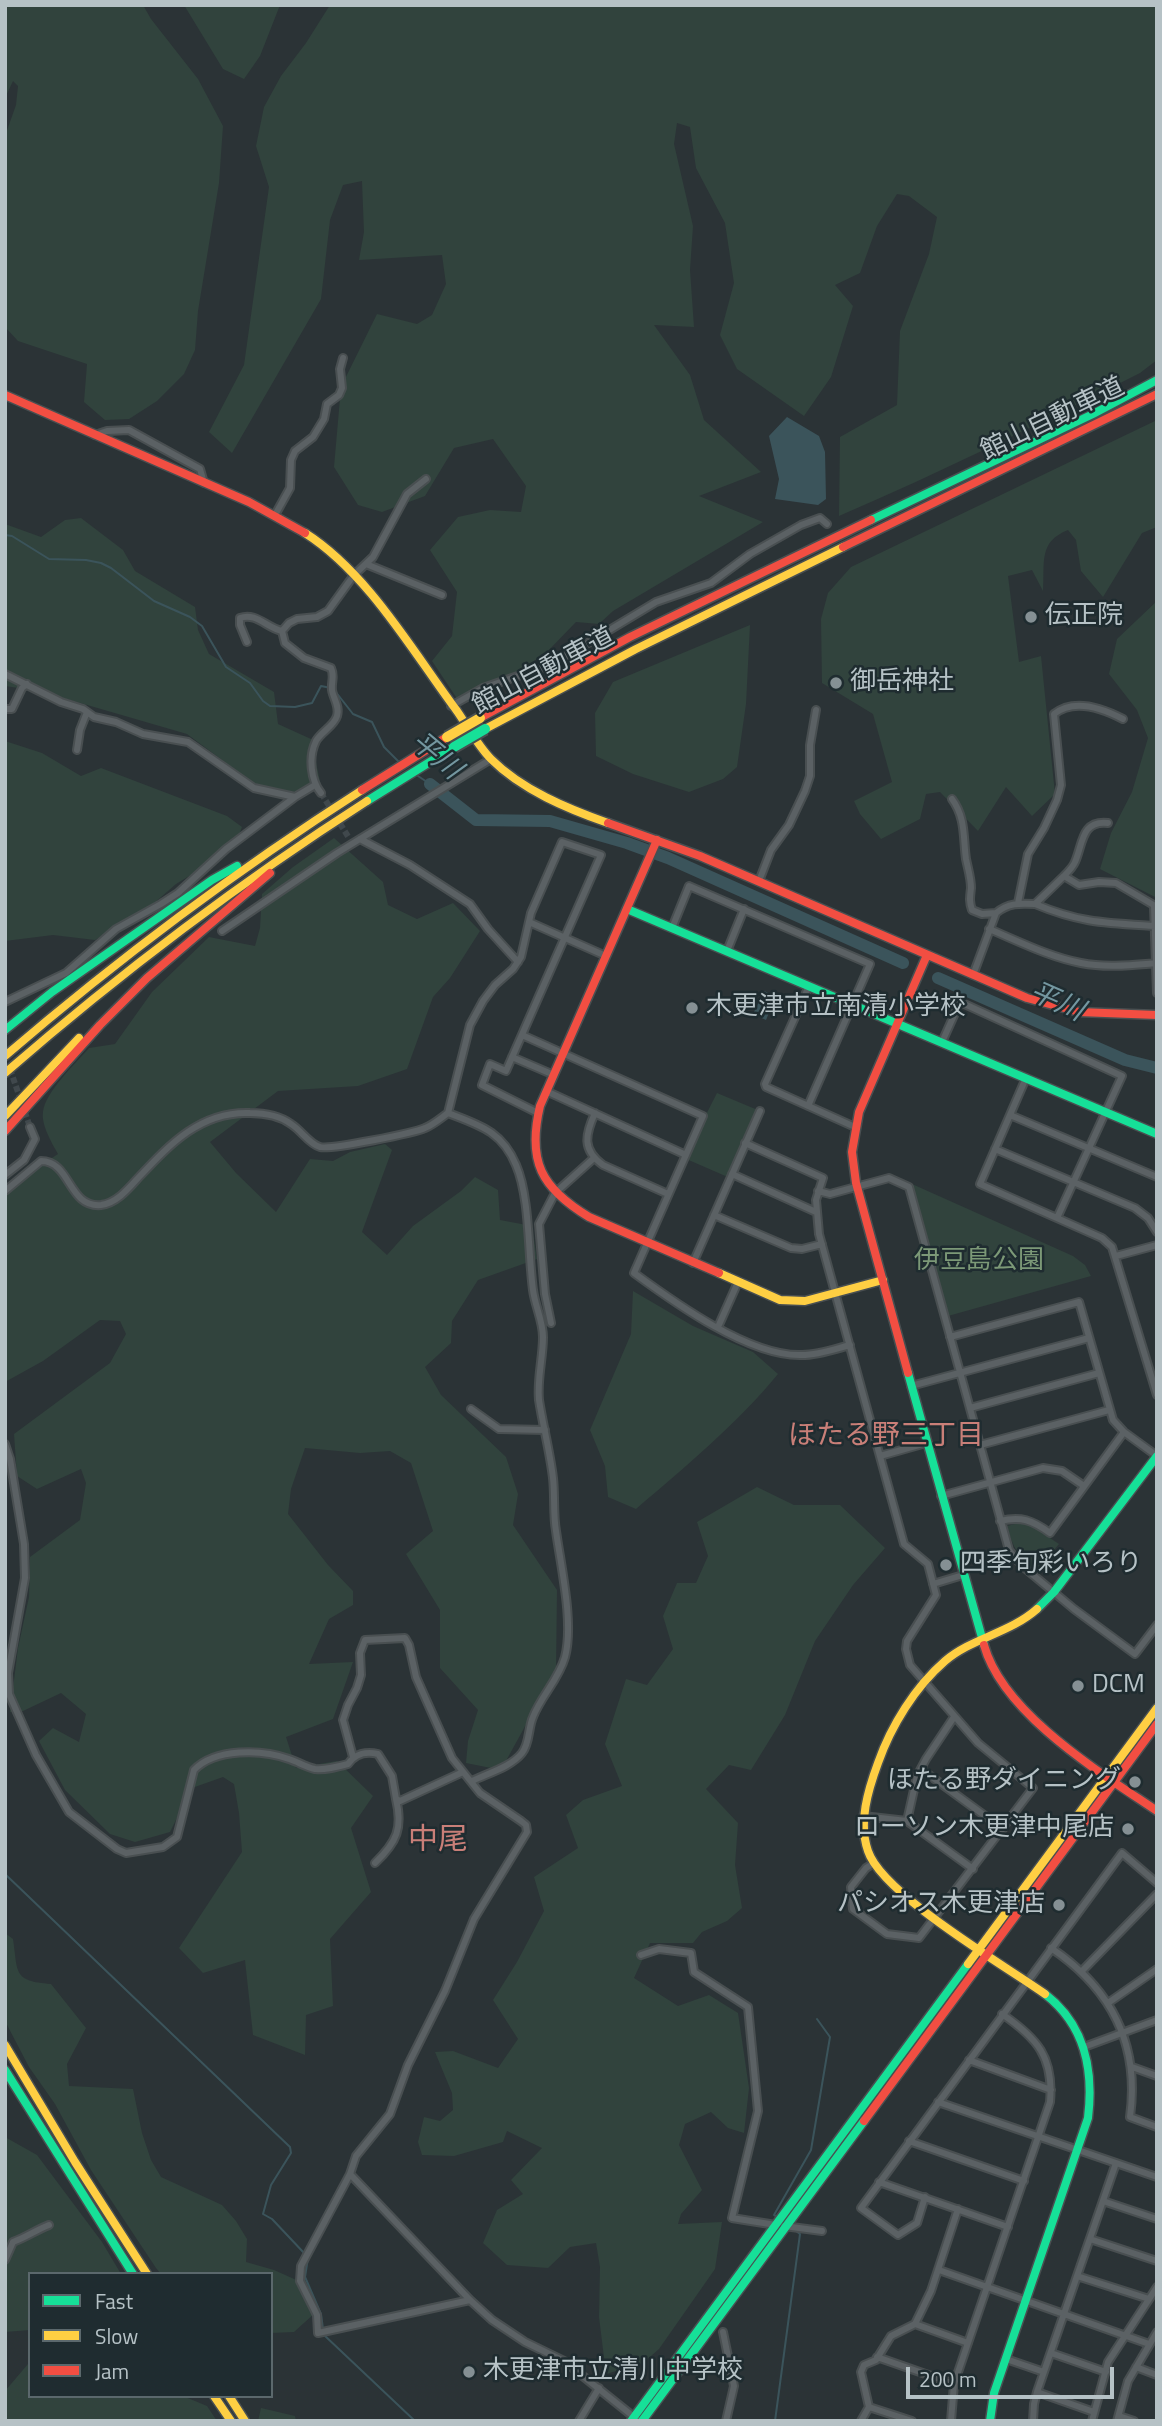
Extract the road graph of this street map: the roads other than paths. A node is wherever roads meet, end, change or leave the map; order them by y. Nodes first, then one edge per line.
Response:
1 (343, 358) dead end
2 (1157, 380) edge
3 (1157, 394) edge
4 (5, 395) edge
5 (95, 435) junction
6 (426, 480) dead end
7 (204, 483) junction
8 (275, 515) junction
9 (827, 524) dead end
10 (366, 564) junction
11 (354, 575) junction
12 (442, 595) dead end
13 (282, 631) junction
14 (247, 642) dead end
15 (5, 674) edge
16 (27, 684) junction
17 (451, 706) junction
18 (5, 709) edge
19 (816, 710) dead end
20 (87, 712) junction
21 (1123, 719) dead end
22 (483, 724) junction
23 (451, 742) junction
24 (77, 750) dead end
25 (491, 759) junction
26 (315, 785) junction
27 (321, 793) tunnel mouth
28 (295, 797) junction
29 (953, 799) dead end
30 (1108, 823) dead end
31 (296, 833) junction
32 (360, 839) junction
33 (303, 843) junction
34 (655, 845) junction
35 (1064, 876) junction
36 (759, 881) junction
37 (1018, 903) junction
38 (1035, 904) junction
39 (1155, 907) edge
40 (627, 909) junction
41 (744, 909) junction
42 (996, 913) junction
43 (529, 922) junction
44 (1154, 926) junction
45 (672, 928) junction
46 (989, 929) junction
47 (222, 931) dead end
48 (565, 938) junction
49 (727, 951) junction
50 (606, 956) junction
51 (925, 960) junction
52 (518, 962) junction
53 (1156, 963) edge
54 (973, 975) junction
55 (147, 978) junction
56 (809, 986) junction
57 (1157, 993) edge
58 (5, 1002) edge
59 (852, 1004) junction
60 (1157, 1015) edge
61 (19, 1019) junction
62 (5, 1023) edge
63 (898, 1023) junction
64 (5, 1030) edge
65 (522, 1035) junction
66 (942, 1042) junction
67 (564, 1053) junction
68 (5, 1056) edge
69 (512, 1057) junction
70 (5, 1073) edge
71 (554, 1075) junction
72 (1026, 1078) junction
73 (546, 1091) junction
74 (808, 1106) junction
75 (760, 1111) dead end
76 (1105, 1112) junction
77 (448, 1113) junction
78 (538, 1113) junction
79 (594, 1113) junction
80 (1010, 1115) junction
81 (5, 1116) edge
82 (30, 1127) tunnel mouth
83 (855, 1127) junction
84 (5, 1131) edge
85 (1157, 1134) edge
86 (746, 1143) junction
87 (995, 1149) junction
88 (1089, 1149) junction
89 (686, 1155) junction
90 (594, 1158) junction
91 (732, 1174) junction
92 (5, 1175) edge
93 (1157, 1177) edge
94 (1073, 1182) junction
95 (857, 1187) junction
96 (5, 1191) edge
97 (818, 1191) junction
98 (555, 1193) junction
99 (668, 1194) junction
100 (816, 1212) junction
101 (714, 1215) junction
102 (1057, 1218) junction
103 (1157, 1232) edge
104 (646, 1242) junction
105 (822, 1244) junction
106 (1157, 1245) edge
107 (1116, 1256) junction
108 (693, 1263) junction
109 (883, 1280) junction
110 (738, 1282) junction
111 (836, 1293) junction
112 (551, 1324) dead end
113 (718, 1327) junction
114 (950, 1336) junction
115 (1089, 1338) junction
116 (850, 1345) junction
117 (960, 1373) junction
118 (1099, 1373) junction
119 (911, 1386) junction
120 (1156, 1390) edge
121 (970, 1408) junction
122 (471, 1409) dead end
123 (1109, 1410) junction
124 (545, 1430) junction
125 (1124, 1432) junction
126 (926, 1443) junction
127 (5, 1444) edge
128 (980, 1445) junction
129 (880, 1456) junction
130 (1157, 1456) edge
131 (989, 1482) junction
132 (1084, 1486) junction
133 (940, 1496) junction
134 (1000, 1521) junction
135 (962, 1575) junction
136 (933, 1584) junction
137 (1054, 1592) junction
138 (1157, 1625) edge
139 (981, 1641) junction
140 (924, 1682) junction
141 (1157, 1708) edge
142 (954, 1717) junction
143 (1157, 1724) edge
144 (353, 1757) junction
145 (920, 1769) junction
146 (463, 1772) junction
147 (1111, 1778) junction
148 (472, 1781) junction
149 (396, 1799) junction
150 (1157, 1811) edge
151 (863, 1816) junction
152 (907, 1821) junction
153 (1003, 1829) junction
154 (375, 1863) dead end
155 (874, 1863) junction
156 (973, 1869) junction
157 (1157, 1883) edge
158 (1157, 1894) edge
159 (935, 1919) junction
160 (1051, 1948) junction
161 (982, 1952) junction
162 (641, 1955) dead end
163 (1157, 1969) edge
164 (1082, 1971) junction
165 (1026, 1983) junction
166 (1108, 2003) junction
167 (1002, 2014) junction
168 (1157, 2020) edge
169 (1122, 2033) junction
170 (5, 2045) edge
171 (1084, 2046) junction
172 (969, 2060) junction
173 (1132, 2067) junction
174 (5, 2070) edge
175 (1157, 2076) edge
176 (1051, 2090) junction
177 (938, 2102) junction
178 (1157, 2127) edge
179 (1039, 2136) junction
180 (909, 2141) junction
181 (1077, 2149) junction
182 (1116, 2163) junction
183 (350, 2174) junction
184 (1157, 2177) edge
185 (1024, 2181) junction
186 (879, 2182) junction
187 (925, 2197) junction
188 (1103, 2200) junction
189 (958, 2209) junction
190 (1157, 2218) edge
191 (49, 2225) dead end
192 (780, 2226) junction
193 (1009, 2227) junction
194 (822, 2231) dead end
195 (1090, 2239) junction
196 (5, 2260) edge
197 (1157, 2261) edge
198 (939, 2270) junction
199 (132, 2272) edge
200 (146, 2272) edge
201 (1077, 2276) junction
202 (988, 2287) junction
203 (1157, 2287) edge
204 (1149, 2299) junction
205 (470, 2300) junction
206 (1026, 2301) junction
207 (1065, 2314) junction
208 (915, 2324) junction
209 (723, 2332) dead end
210 (1157, 2332) edge
211 (1126, 2336) junction
212 (968, 2343) junction
213 (1149, 2344) junction
214 (1051, 2353) junction
215 (877, 2357) junction
216 (1006, 2359) junction
217 (1136, 2367) junction
218 (1044, 2372) junction
219 (1106, 2372) junction
220 (1157, 2375) edge
221 (954, 2384) junction
222 (599, 2388) junction
223 (1037, 2392) junction
224 (215, 2398) edge
225 (230, 2398) edge
226 (869, 2407) junction
227 (1094, 2412) junction
228 (1118, 2418) edge
229 (636, 2420) edge
230 (231, 2421) edge
231 (245, 2421) edge
232 (579, 2421) edge
233 (726, 2421) edge
234 (861, 2421) edge
235 (912, 2421) edge
236 (951, 2421) edge
237 (990, 2421) edge
238 (1032, 2421) edge
239 (1092, 2421) edge
240 (1134, 2421) edge

1 - 8 street
2 - 22 main road, 館山自動車道
3 - 22 main road, 館山自動車道
4 - 5 main road
5 - 7 main road
5 - 7 street
6 - 10 street
7 - 8 main road
8 - 11 main road
9 - 17 street
10 - 11 street
10 - 12 street
11 - 13 street
11 - 17 main road
13 - 14 street
13 - 26 street
15 - 16 street
16 - 18 street
16 - 20 street
17 - 25 main road
19 - 36 street
20 - 24 street
20 - 28 street
21 - 37 street
22 - 23 main road, 館山自動車道, bridge
23 - 31 main road, 館山自動車道
23 - 33 main road, 館山自動車道
25 - 32 street
25 - 34 main road
26 - 27 street
26 - 28 street
28 - 58 street
29 - 42 street
30 - 35 street
31 - 61 main road
31 - 68 main road, 館山自動車道
32 - 47 street
32 - 52 street
33 - 55 main road
33 - 70 main road, 館山自動車道
34 - 36 main road
34 - 40 main road
35 - 38 street
35 - 39 street
36 - 51 main road
37 - 38 street
37 - 42 street
38 - 44 street
39 - 44 street
40 - 45 main road
40 - 50 main road
41 - 45 street
41 - 49 street
41 - 59 street
42 - 46 street
43 - 48 street
43 - 48 street
43 - 52 street
44 - 53 street
45 - 49 main road
46 - 53 street
46 - 54 street
48 - 50 street
48 - 65 street
49 - 56 main road
50 - 67 main road
51 - 54 main road
51 - 63 main road
52 - 77 street
53 - 57 street
54 - 60 main road
55 - 81 main road
55 - 84 main road
56 - 59 main road
56 - 74 street
59 - 63 main road
59 - 74 street
61 - 62 main road
61 - 64 main road
63 - 66 main road
63 - 83 main road
65 - 67 street
65 - 69 street
66 - 72 main road
66 - 76 street
67 - 71 main road
67 - 89 street
69 - 71 street
69 - 78 street
71 - 73 main road
72 - 76 main road
72 - 80 street
73 - 78 main road
73 - 79 street
74 - 83 street
75 - 86 street
76 - 85 main road
76 - 88 street
77 - 96 street
77 - 124 street
78 - 98 main road
79 - 89 street
79 - 90 street
80 - 87 street
80 - 88 street
82 - 92 street
83 - 95 main road
86 - 91 street
86 - 97 street
87 - 94 street
87 - 102 street
88 - 93 street
88 - 94 street
89 - 99 street
90 - 98 street
90 - 99 street
91 - 100 street
91 - 101 street
94 - 102 street
94 - 103 street
95 - 97 street
95 - 109 main road
95 - 114 street
97 - 100 street
98 - 104 main road
98 - 112 street
99 - 104 street
100 - 105 street
101 - 105 street
101 - 108 street
102 - 107 street
104 - 108 main road
104 - 113 street
105 - 111 street
106 - 107 street
107 - 120 street
108 - 110 main road
109 - 111 main road
109 - 119 main road
110 - 111 main road
110 - 113 street
111 - 116 street
113 - 116 street
114 - 115 street
114 - 117 street
115 - 117 street
115 - 118 street
116 - 129 street
117 - 119 street
117 - 121 street
118 - 121 street
118 - 123 street
119 - 126 main road
121 - 128 street
122 - 124 street
123 - 125 street
123 - 128 street
124 - 148 street
125 - 130 street
125 - 132 street
126 - 129 street
126 - 133 main road
127 - 144 street
128 - 131 street
129 - 136 street
130 - 137 main road
131 - 132 street
131 - 133 street
131 - 134 street
132 - 134 street
133 - 135 main road
134 - 137 street
135 - 136 street
135 - 139 main road
136 - 140 street
137 - 138 street
137 - 139 main road
139 - 140 main road
139 - 147 main road
140 - 142 street
140 - 151 main road
141 - 147 main road
142 - 145 street
142 - 153 street
143 - 147 main road
144 - 146 street
144 - 149 street
145 - 152 street
145 - 153 street
146 - 148 street
146 - 149 street
147 - 150 main road
147 - 161 main road
148 - 183 street
149 - 154 street
151 - 152 street
151 - 155 main road
152 - 156 street
153 - 156 street
155 - 159 main road
155 - 159 street
156 - 159 street
157 - 160 street
158 - 164 street
159 - 161 main road
160 - 164 street
160 - 165 street
161 - 165 main road
161 - 192 main road
162 - 192 street
163 - 166 street
164 - 166 street
165 - 167 street
165 - 171 main road
166 - 169 street
167 - 172 street
167 - 176 street
168 - 169 street
169 - 171 street
169 - 173 street
170 - 200 main road
171 - 181 main road
172 - 176 street
172 - 177 street
173 - 175 street
173 - 178 street
174 - 199 main road
176 - 179 street
177 - 179 street
177 - 180 street
179 - 181 street
179 - 185 street
180 - 185 street
180 - 186 street
181 - 182 street
181 - 206 main road
182 - 184 street
182 - 188 street
183 - 205 street
183 - 205 street
185 - 193 street
186 - 187 street
186 - 187 street
187 - 189 street
188 - 190 street
188 - 195 street
189 - 193 street
189 - 198 street
191 - 196 street
192 - 194 street
192 - 229 main road
193 - 202 street
195 - 197 street
195 - 201 street
198 - 202 street
198 - 208 street
201 - 204 street
201 - 207 street
202 - 206 street
202 - 212 street
203 - 204 street
204 - 211 street
205 - 222 street
206 - 207 street
206 - 216 main road
207 - 211 street
207 - 214 street
208 - 212 street
208 - 215 street
209 - 233 street
210 - 213 street
211 - 213 street
211 - 219 street
212 - 221 street
213 - 217 street
214 - 218 street
214 - 219 street
215 - 221 street
215 - 226 street
216 - 218 street
216 - 237 main road
217 - 220 street
217 - 228 street
218 - 223 street
219 - 227 street
221 - 236 street
222 - 229 street
222 - 232 street
223 - 227 street
223 - 238 street
224 - 230 main road
225 - 231 main road
226 - 234 street
226 - 235 street
227 - 239 street
228 - 240 street

